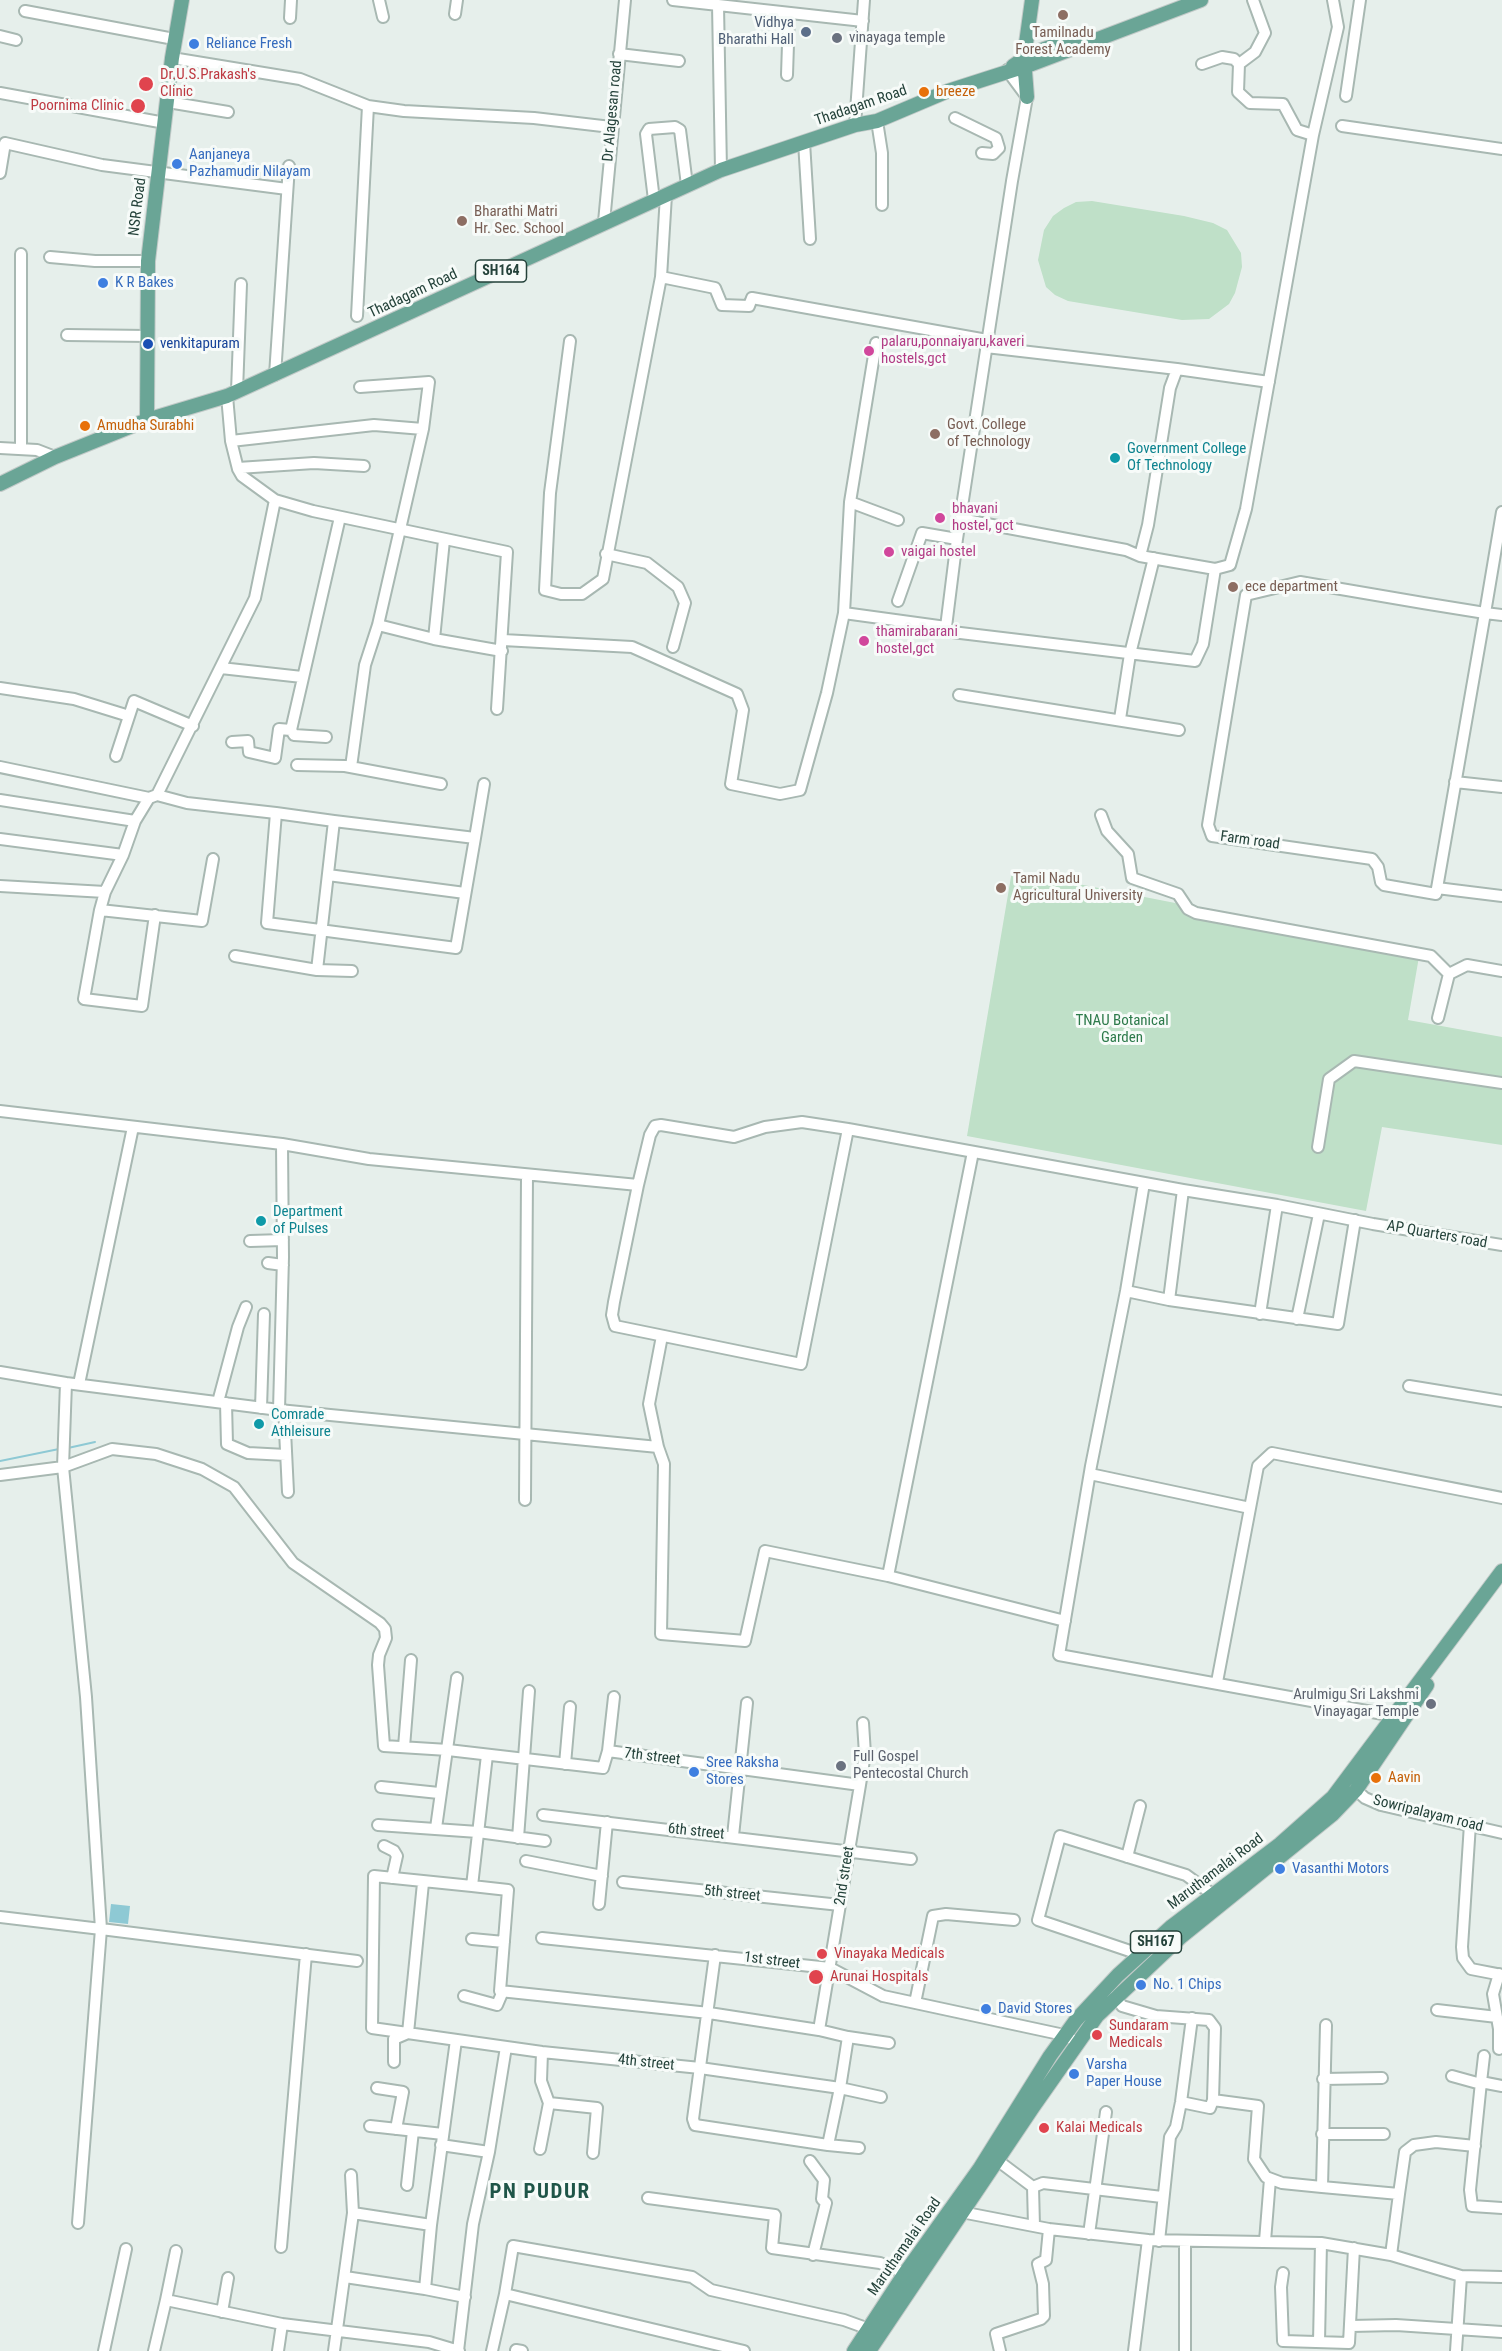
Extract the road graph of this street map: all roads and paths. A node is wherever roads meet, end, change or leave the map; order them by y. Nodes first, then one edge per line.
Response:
1 (182, 0) edge
2 (291, 0) edge
3 (379, 0) edge
4 (457, 0) edge
5 (625, 0) edge
6 (673, 0) edge
7 (864, 0) edge
8 (1032, 0) edge
9 (1176, 0) edge
10 (1201, 0) edge
11 (1253, 0) edge
12 (1334, 0) edge
13 (1360, 0) edge
14 (756, 4) edge
15 (718, 5) junction
16 (25, 11) dead end
17 (789, 13) junction
18 (455, 14) dead end
19 (383, 17) dead end
20 (290, 18) dead end
21 (863, 21) junction
22 (0, 36) edge
23 (174, 39) junction
24 (15, 40) dead end
25 (619, 54) junction
26 (172, 58) junction
27 (679, 61) dead end
28 (1025, 62) junction
29 (1202, 64) dead end
30 (1239, 64) junction
31 (1007, 70) junction
32 (787, 75) dead end
33 (0, 93) edge
34 (1346, 96) dead end
35 (1027, 97) junction
36 (168, 102) junction
37 (368, 106) junction
38 (228, 112) dead end
39 (955, 118) dead end
40 (877, 121) junction
41 (165, 123) junction
42 (855, 126) junction
43 (1342, 126) dead end
44 (611, 127) junction
45 (1313, 135) junction
46 (804, 142) junction
47 (999, 148) junction
48 (1502, 149) edge
49 (1017, 152) junction
50 (982, 153) dead end
51 (289, 166) dead end
52 (721, 170) junction
53 (0, 172) edge
54 (159, 174) junction
55 (687, 185) junction
56 (287, 189) junction
57 (660, 197) junction
58 (882, 205) dead end
59 (604, 222) junction
60 (810, 239) dead end
61 (21, 254) dead end
62 (51, 256) dead end
63 (148, 261) junction
64 (661, 277) junction
65 (241, 284) dead end
66 (357, 316) dead end
67 (68, 335) dead end
68 (148, 336) junction
69 (570, 341) dead end
70 (876, 343) dead end
71 (987, 343) junction
72 (1177, 369) junction
73 (275, 375) junction
74 (1269, 382) junction
75 (360, 387) dead end
76 (232, 394) junction
77 (147, 420) junction
78 (423, 429) junction
79 (231, 441) junction
80 (0, 448) edge
81 (21, 448) junction
82 (56, 457) junction
83 (364, 466) dead end
84 (238, 468) junction
85 (0, 484) edge
86 (274, 500) junction
87 (850, 502) junction
88 (1502, 512) edge
89 (340, 517) junction
90 (960, 519) junction
91 (898, 520) dead end
92 (399, 530) junction
93 (957, 539) junction
94 (444, 540) junction
95 (606, 554) junction
96 (1140, 556) junction
97 (1154, 558) junction
98 (1215, 568) junction
99 (898, 601) dead end
100 (844, 613) junction
101 (1485, 613) junction
102 (1502, 615) edge
103 (378, 625) junction
104 (946, 627) junction
105 (434, 639) junction
106 (503, 646) junction
107 (674, 647) dead end
108 (1130, 654) junction
109 (221, 668) junction
110 (302, 677) junction
111 (0, 688) edge
112 (959, 695) dead end
113 (497, 709) dead end
114 (129, 716) junction
115 (1119, 719) junction
116 (193, 726) junction
117 (291, 730) junction
118 (1179, 730) dead end
119 (326, 737) dead end
120 (232, 742) dead end
121 (116, 756) dead end
122 (297, 765) dead end
123 (0, 767) edge
124 (351, 768) junction
125 (1455, 782) junction
126 (441, 784) dead end
127 (484, 784) dead end
128 (1502, 787) edge
129 (153, 797) junction
130 (0, 800) edge
131 (276, 813) junction
132 (1101, 815) dead end
133 (135, 821) junction
134 (334, 821) junction
135 (476, 838) junction
136 (0, 839) edge
137 (123, 855) junction
138 (213, 859) dead end
139 (328, 875) junction
140 (0, 886) edge
141 (1437, 888) junction
142 (105, 892) junction
143 (465, 893) junction
144 (1502, 896) edge
145 (100, 910) junction
146 (155, 915) junction
147 (323, 930) junction
148 (235, 956) dead end
149 (317, 970) junction
150 (352, 971) dead end
151 (1502, 971) edge
152 (1449, 974) junction
153 (1438, 1018) dead end
154 (1502, 1083) edge
155 (0, 1111) edge
156 (133, 1126) junction
157 (848, 1129) junction
158 (282, 1144) junction
159 (1318, 1147) dead end
160 (973, 1152) junction
161 (527, 1175) junction
162 (1144, 1183) junction
163 (638, 1185) junction
164 (1183, 1190) junction
165 (1277, 1205) junction
166 (1319, 1214) junction
167 (1355, 1220) junction
168 (283, 1240) junction
169 (250, 1241) dead end
170 (1502, 1245) edge
171 (268, 1263) dead end
172 (283, 1265) junction
173 (1126, 1291) junction
174 (1169, 1300) junction
175 (246, 1307) dead end
176 (264, 1314) dead end
177 (1260, 1314) junction
178 (1297, 1319) junction
179 (662, 1336) junction
180 (0, 1372) edge
181 (66, 1383) junction
182 (79, 1384) junction
183 (1408, 1386) dead end
184 (1502, 1401) edge
185 (222, 1403) junction
186 (261, 1408) junction
187 (282, 1410) junction
188 (526, 1435) junction
189 (658, 1447) junction
190 (286, 1455) junction
191 (63, 1467) junction
192 (1090, 1474) junction
193 (0, 1475) edge
194 (288, 1492) dead end
195 (1502, 1498) edge
196 (525, 1500) dead end
197 (1250, 1508) junction
198 (1502, 1571) edge
199 (888, 1576) junction
200 (1502, 1585) edge
201 (1065, 1621) junction
202 (411, 1660) dead end
203 (457, 1678) dead end
204 (1217, 1682) junction
205 (529, 1691) dead end
206 (614, 1697) dead end
207 (747, 1703) dead end
208 (570, 1707) dead end
209 (1394, 1716) junction
210 (863, 1723) dead end
211 (404, 1747) junction
212 (448, 1750) junction
213 (608, 1752) junction
214 (487, 1755) junction
215 (522, 1759) junction
216 (565, 1764) junction
217 (741, 1768) junction
218 (860, 1785) junction
219 (381, 1787) dead end
220 (1356, 1790) junction
221 (439, 1793) junction
222 (1140, 1806) dead end
223 (543, 1815) dead end
224 (607, 1822) junction
225 (1470, 1824) junction
226 (378, 1825) dead end
227 (436, 1828) junction
228 (478, 1832) junction
229 (1502, 1833) edge
230 (733, 1836) junction
231 (518, 1838) junction
232 (545, 1841) dead end
233 (384, 1846) dead end
234 (849, 1851) junction
235 (1127, 1857) junction
236 (911, 1859) dead end
237 (526, 1861) dead end
238 (602, 1876) junction
239 (392, 1878) junction
240 (623, 1882) dead end
241 (423, 1883) junction
242 (472, 1886) junction
243 (1212, 1894) junction
244 (599, 1904) dead end
245 (840, 1905) junction
246 (0, 1917) edge
247 (1014, 1920) dead end
248 (101, 1929) junction
249 (542, 1938) dead end
250 (472, 1939) dead end
251 (504, 1942) junction
252 (306, 1954) junction
253 (715, 1955) junction
254 (1140, 1957) junction
255 (357, 1960) dead end
256 (830, 1968) junction
257 (1500, 1974) edge
258 (504, 1991) junction
259 (464, 1996) dead end
260 (1115, 1996) junction
261 (915, 2003) junction
262 (1437, 2010) dead end
263 (709, 2013) junction
264 (1497, 2017) junction
265 (1192, 2019) junction
266 (1326, 2025) dead end
267 (1500, 2029) edge
268 (819, 2030) junction
269 (408, 2033) junction
270 (1064, 2035) junction
271 (848, 2037) junction
272 (456, 2040) junction
273 (1077, 2042) junction
274 (889, 2043) dead end
275 (506, 2047) junction
276 (1499, 2049) dead end
277 (542, 2052) junction
278 (1484, 2056) dead end
279 (394, 2062) dead end
280 (700, 2068) junction
281 (1452, 2076) dead end
282 (1382, 2078) dead end
283 (1323, 2079) junction
284 (1481, 2083) junction
285 (1502, 2086) edge
286 (377, 2088) dead end
287 (840, 2088) junction
288 (881, 2097) dead end
289 (1213, 2100) junction
290 (1181, 2102) junction
291 (549, 2103) junction
292 (1106, 2112) dead end
293 (370, 2126) dead end
294 (396, 2129) junction
295 (413, 2131) junction
296 (1322, 2134) junction
297 (1384, 2134) dead end
298 (442, 2139) junction
299 (828, 2145) junction
300 (1474, 2146) junction
301 (860, 2148) dead end
302 (540, 2149) dead end
303 (489, 2152) junction
304 (593, 2153) dead end
305 (997, 2160) junction
306 (810, 2161) dead end
307 (351, 2175) dead end
308 (1270, 2178) junction
309 (407, 2186) dead end
310 (1033, 2187) junction
311 (1322, 2187) junction
312 (1094, 2190) junction
313 (1399, 2194) junction
314 (1162, 2197) junction
315 (648, 2198) dead end
316 (1502, 2208) edge
317 (957, 2211) junction
318 (353, 2213) junction
319 (78, 2223) dead end
320 (431, 2225) junction
321 (1034, 2226) junction
322 (1048, 2229) junction
323 (1089, 2234) junction
324 (1153, 2240) junction
325 (1265, 2241) junction
326 (1185, 2242) junction
327 (1320, 2243) junction
328 (281, 2247) dead end
329 (1354, 2248) junction
330 (126, 2249) dead end
331 (176, 2251) dead end
332 (1391, 2254) junction
333 (813, 2255) junction
334 (905, 2273) junction
335 (1283, 2273) dead end
336 (1461, 2276) junction
337 (345, 2277) junction
338 (1502, 2277) edge
339 (228, 2278) dead end
340 (425, 2289) junction
341 (505, 2294) junction
342 (465, 2297) junction
343 (166, 2300) junction
344 (222, 2312) junction
345 (282, 2324) junction
346 (1351, 2326) junction
347 (869, 2329) junction
348 (1457, 2330) junction
349 (336, 2332) junction
350 (1502, 2332) edge
351 (1319, 2342) junction
352 (428, 2346) edge
353 (104, 2351) edge
354 (154, 2351) edge
355 (278, 2351) edge
356 (334, 2351) edge
357 (458, 2351) edge
358 (492, 2351) edge
359 (744, 2351) edge
360 (854, 2351) edge
361 (869, 2351) edge
362 (1000, 2351) edge
363 (1134, 2351) edge
364 (1185, 2351) edge
365 (1456, 2351) edge

1 - 23 main road, NSR Road
2 - 20 street
3 - 19 street
4 - 18 street
5 - 25 street, Dr Alagesan road
6 - 15 street
7 - 21 street
8 - 28 main road
9 - 28 main road, Thadagam Road / SH164
10 - 28 main road, Thadagam Road / SH164
11 - 30 street
12 - 45 street
13 - 34 street
14 - 15 street
14 - 17 street
15 - 52 street
16 - 23 street
17 - 21 street
17 - 32 street
21 - 42 street
22 - 24 street
23 - 26 main road, NSR Road
25 - 27 street
25 - 44 street, Dr Alagesan road
26 - 36 main road, NSR Road
26 - 37 street
28 - 31 main road, Thadagam Road / SH164
28 - 35 main road
29 - 30 street
30 - 45 street
31 - 35 street
31 - 40 main road, Thadagam Road / SH164
33 - 41 street
35 - 49 street
36 - 38 street
36 - 41 main road, NSR Road
37 - 44 street
37 - 66 street
39 - 47 street
40 - 42 main road, Thadagam Road / SH164
40 - 58 street
41 - 54 main road, NSR Road
42 - 46 main road, Thadagam Road / SH164
43 - 48 street
44 - 59 street, Dr Alagesan road
45 - 74 street
46 - 52 main road, Thadagam Road / SH164
46 - 60 street
47 - 49 street
47 - 50 street
49 - 71 street
51 - 56 street
52 - 55 main road, Thadagam Road / SH164
53 - 54 street
54 - 56 street
54 - 63 main road, NSR Road
55 - 57 main road, Thadagam Road / SH164
55 - 57 street
56 - 73 street
57 - 59 main road, Thadagam Road / SH164
57 - 64 street
59 - 73 main road, Thadagam Road / SH164
61 - 81 street
62 - 63 street
63 - 68 main road, NSR Road
64 - 71 street
64 - 95 street
65 - 76 street
67 - 68 street
68 - 77 main road, NSR Road
69 - 95 street
70 - 87 street
71 - 72 street
71 - 90 street
72 - 74 street
72 - 96 street
73 - 76 main road, Thadagam Road / SH164
74 - 98 street
75 - 78 street
76 - 77 main road, Thadagam Road / SH164
76 - 79 street
77 - 82 main road, Thadagam Road / SH164
78 - 79 street
78 - 92 street
79 - 84 street
80 - 81 street
81 - 82 street
82 - 85 main road, Thadagam Road / SH164
83 - 84 street
84 - 86 street
86 - 89 street
86 - 109 street
87 - 91 street
87 - 100 street
88 - 101 street
89 - 92 street
89 - 110 street
90 - 93 street
90 - 96 street
92 - 94 street
92 - 103 street
93 - 99 street
93 - 104 street
94 - 105 street
94 - 106 street
95 - 107 street
96 - 97 street
97 - 98 street
97 - 108 street
98 - 108 street
100 - 104 street
100 - 106 street
101 - 102 street, Farm road
101 - 125 street
101 - 141 street, Farm road
103 - 105 street
103 - 124 street
104 - 108 street
105 - 106 street
106 - 113 street
108 - 115 street
109 - 110 street
109 - 116 street
110 - 117 street
111 - 114 street
112 - 115 street
114 - 116 street
114 - 121 street
115 - 118 street
116 - 129 street
117 - 119 street
117 - 120 street
122 - 124 street
123 - 129 street
124 - 126 street
125 - 128 street
125 - 141 street
127 - 135 street
129 - 131 street
129 - 133 street
130 - 133 street
131 - 134 street
131 - 147 street
132 - 152 street
133 - 137 street
134 - 135 street
134 - 139 street
135 - 143 street
136 - 137 street
137 - 142 street
138 - 146 street
139 - 143 street
139 - 147 street
140 - 142 street
141 - 144 street
142 - 145 street
143 - 147 street
145 - 146 street
145 - 146 street
147 - 149 street
148 - 149 street
149 - 150 street
151 - 152 street
152 - 153 street
154 - 159 street
155 - 156 street
156 - 158 street
156 - 182 street
157 - 160 street, AP Quarters road
157 - 163 street, AP Quarters road
157 - 179 street
158 - 161 street
158 - 168 street
160 - 162 street, AP Quarters road
160 - 199 street
161 - 163 street
161 - 188 street
162 - 164 street, AP Quarters road
162 - 173 street
163 - 179 street
164 - 165 street, AP Quarters road
164 - 174 street
165 - 166 street, AP Quarters road
165 - 177 street
166 - 167 street, AP Quarters road
166 - 178 street
167 - 170 street, AP Quarters road
167 - 178 street
168 - 169 street
168 - 172 street
171 - 172 street
172 - 187 street
173 - 174 street
173 - 192 street
174 - 177 street
175 - 185 street
176 - 186 street
177 - 178 street
179 - 189 street
180 - 181 street
181 - 182 street
181 - 191 street
182 - 185 street
183 - 184 street
185 - 186 street
185 - 190 street
186 - 187 street
187 - 188 street
187 - 190 street
188 - 189 street
188 - 196 street
189 - 199 street
190 - 194 street
191 - 193 street
191 - 211 street, 7th street
191 - 248 street
192 - 197 street
192 - 201 street
195 - 197 street
197 - 204 street
198 - 209 main road, Maruthamalai Road / SH167
199 - 201 street
200 - 220 main road, Maruthamalai Road / SH167
201 - 204 street
202 - 211 street
203 - 212 street
204 - 209 street
205 - 215 street
206 - 213 street
207 - 217 street
208 - 216 street
209 - 243 main road, Maruthamalai Road / SH167
210 - 218 street, 2nd street
211 - 212 street, 7th street
212 - 214 street, 7th street
212 - 221 street
213 - 216 street, 7th street
213 - 217 street, 7th street
214 - 215 street, 7th street
214 - 228 street
215 - 216 street, 7th street
215 - 231 street
217 - 218 street, 7th street
217 - 230 street
218 - 234 street, 2nd street
219 - 221 street
220 - 225 street, Sowripalayam road
220 - 260 main road, Maruthamalai Road / SH167
221 - 227 street
222 - 235 street
223 - 224 street, 6th street
224 - 230 street, 6th street
224 - 238 street
225 - 229 street, Sowripalayam road
225 - 257 street
226 - 227 street
227 - 228 street
228 - 231 street
228 - 242 street
230 - 234 street, 6th street
231 - 232 street
233 - 239 street
234 - 236 street, 6th street
234 - 245 street, 2nd street
235 - 243 street
235 - 254 street
237 - 238 street
238 - 244 street
239 - 241 street
239 - 269 street, 4th street
240 - 245 street, 5th street
241 - 242 street
241 - 269 street
242 - 251 street
243 - 254 main road, Maruthamalai Road / SH167
245 - 256 street, 2nd street
246 - 248 street
247 - 261 street
248 - 252 street
248 - 319 street
249 - 253 street, 1st street
250 - 251 street
251 - 258 street
252 - 255 street
252 - 328 street
253 - 256 street, 1st street
253 - 263 street
254 - 270 main road, Maruthamalai Road / SH167
256 - 261 street, 1st street
256 - 268 street, 2nd street
257 - 264 street
258 - 259 street
258 - 263 street
260 - 265 street
260 - 273 main road, Maruthamalai Road / SH167
261 - 270 street, 1st street
262 - 264 street
263 - 268 street
263 - 280 street
264 - 267 street
265 - 289 street
265 - 290 street
266 - 283 street
267 - 276 street
268 - 271 street
269 - 272 street, 4th street
269 - 279 street
270 - 273 street, 1st street
270 - 317 main road, Maruthamalai Road / SH167
271 - 274 street
271 - 287 street
272 - 275 street, 4th street
272 - 298 street
273 - 305 main road, Maruthamalai Road / SH167
275 - 277 street, 4th street
275 - 303 street
277 - 280 street, 4th street
277 - 291 street
278 - 284 street
280 - 287 street, 4th street
280 - 299 street
281 - 284 street
282 - 283 street
283 - 296 street
284 - 285 street
284 - 300 street
286 - 294 street
287 - 288 street, 4th street
287 - 299 street
289 - 290 street
289 - 308 street
290 - 314 street
291 - 302 street
291 - 304 street
292 - 312 street
293 - 294 street
294 - 295 street
295 - 298 street
295 - 309 street
296 - 297 street
296 - 311 street
298 - 303 street
298 - 320 street
299 - 301 street
300 - 313 street
300 - 316 street
303 - 342 street
305 - 310 street
305 - 317 main road, Maruthamalai Road / SH167
306 - 333 street
307 - 318 street
308 - 311 street
308 - 325 street
310 - 312 street
310 - 321 street
311 - 313 street
312 - 314 street
312 - 323 street
313 - 332 street
314 - 324 street
315 - 333 street
317 - 321 street
317 - 334 main road, Maruthamalai Road / SH167
317 - 361 main road, Maruthamalai Road / SH167
318 - 320 street
318 - 337 street
320 - 340 street
321 - 322 street
322 - 323 street
322 - 362 street
323 - 324 street
324 - 326 street
324 - 363 street
325 - 326 street
325 - 327 street
326 - 364 street
327 - 329 street
327 - 351 street
329 - 332 street
329 - 346 street
330 - 353 street
331 - 343 street
332 - 336 street
333 - 334 street
334 - 347 main road, Maruthamalai Road / SH167
335 - 351 street
336 - 338 street
336 - 348 street
337 - 340 street
337 - 349 street
339 - 344 street
340 - 342 street
341 - 347 street
341 - 358 street
341 - 359 street
342 - 357 street
343 - 344 street
343 - 354 street
344 - 345 street
345 - 349 street
345 - 355 street
346 - 348 street
346 - 351 street
347 - 360 main road, Maruthamalai Road / SH167
348 - 350 street
348 - 365 street
349 - 352 street
349 - 356 street
352 - 357 street

